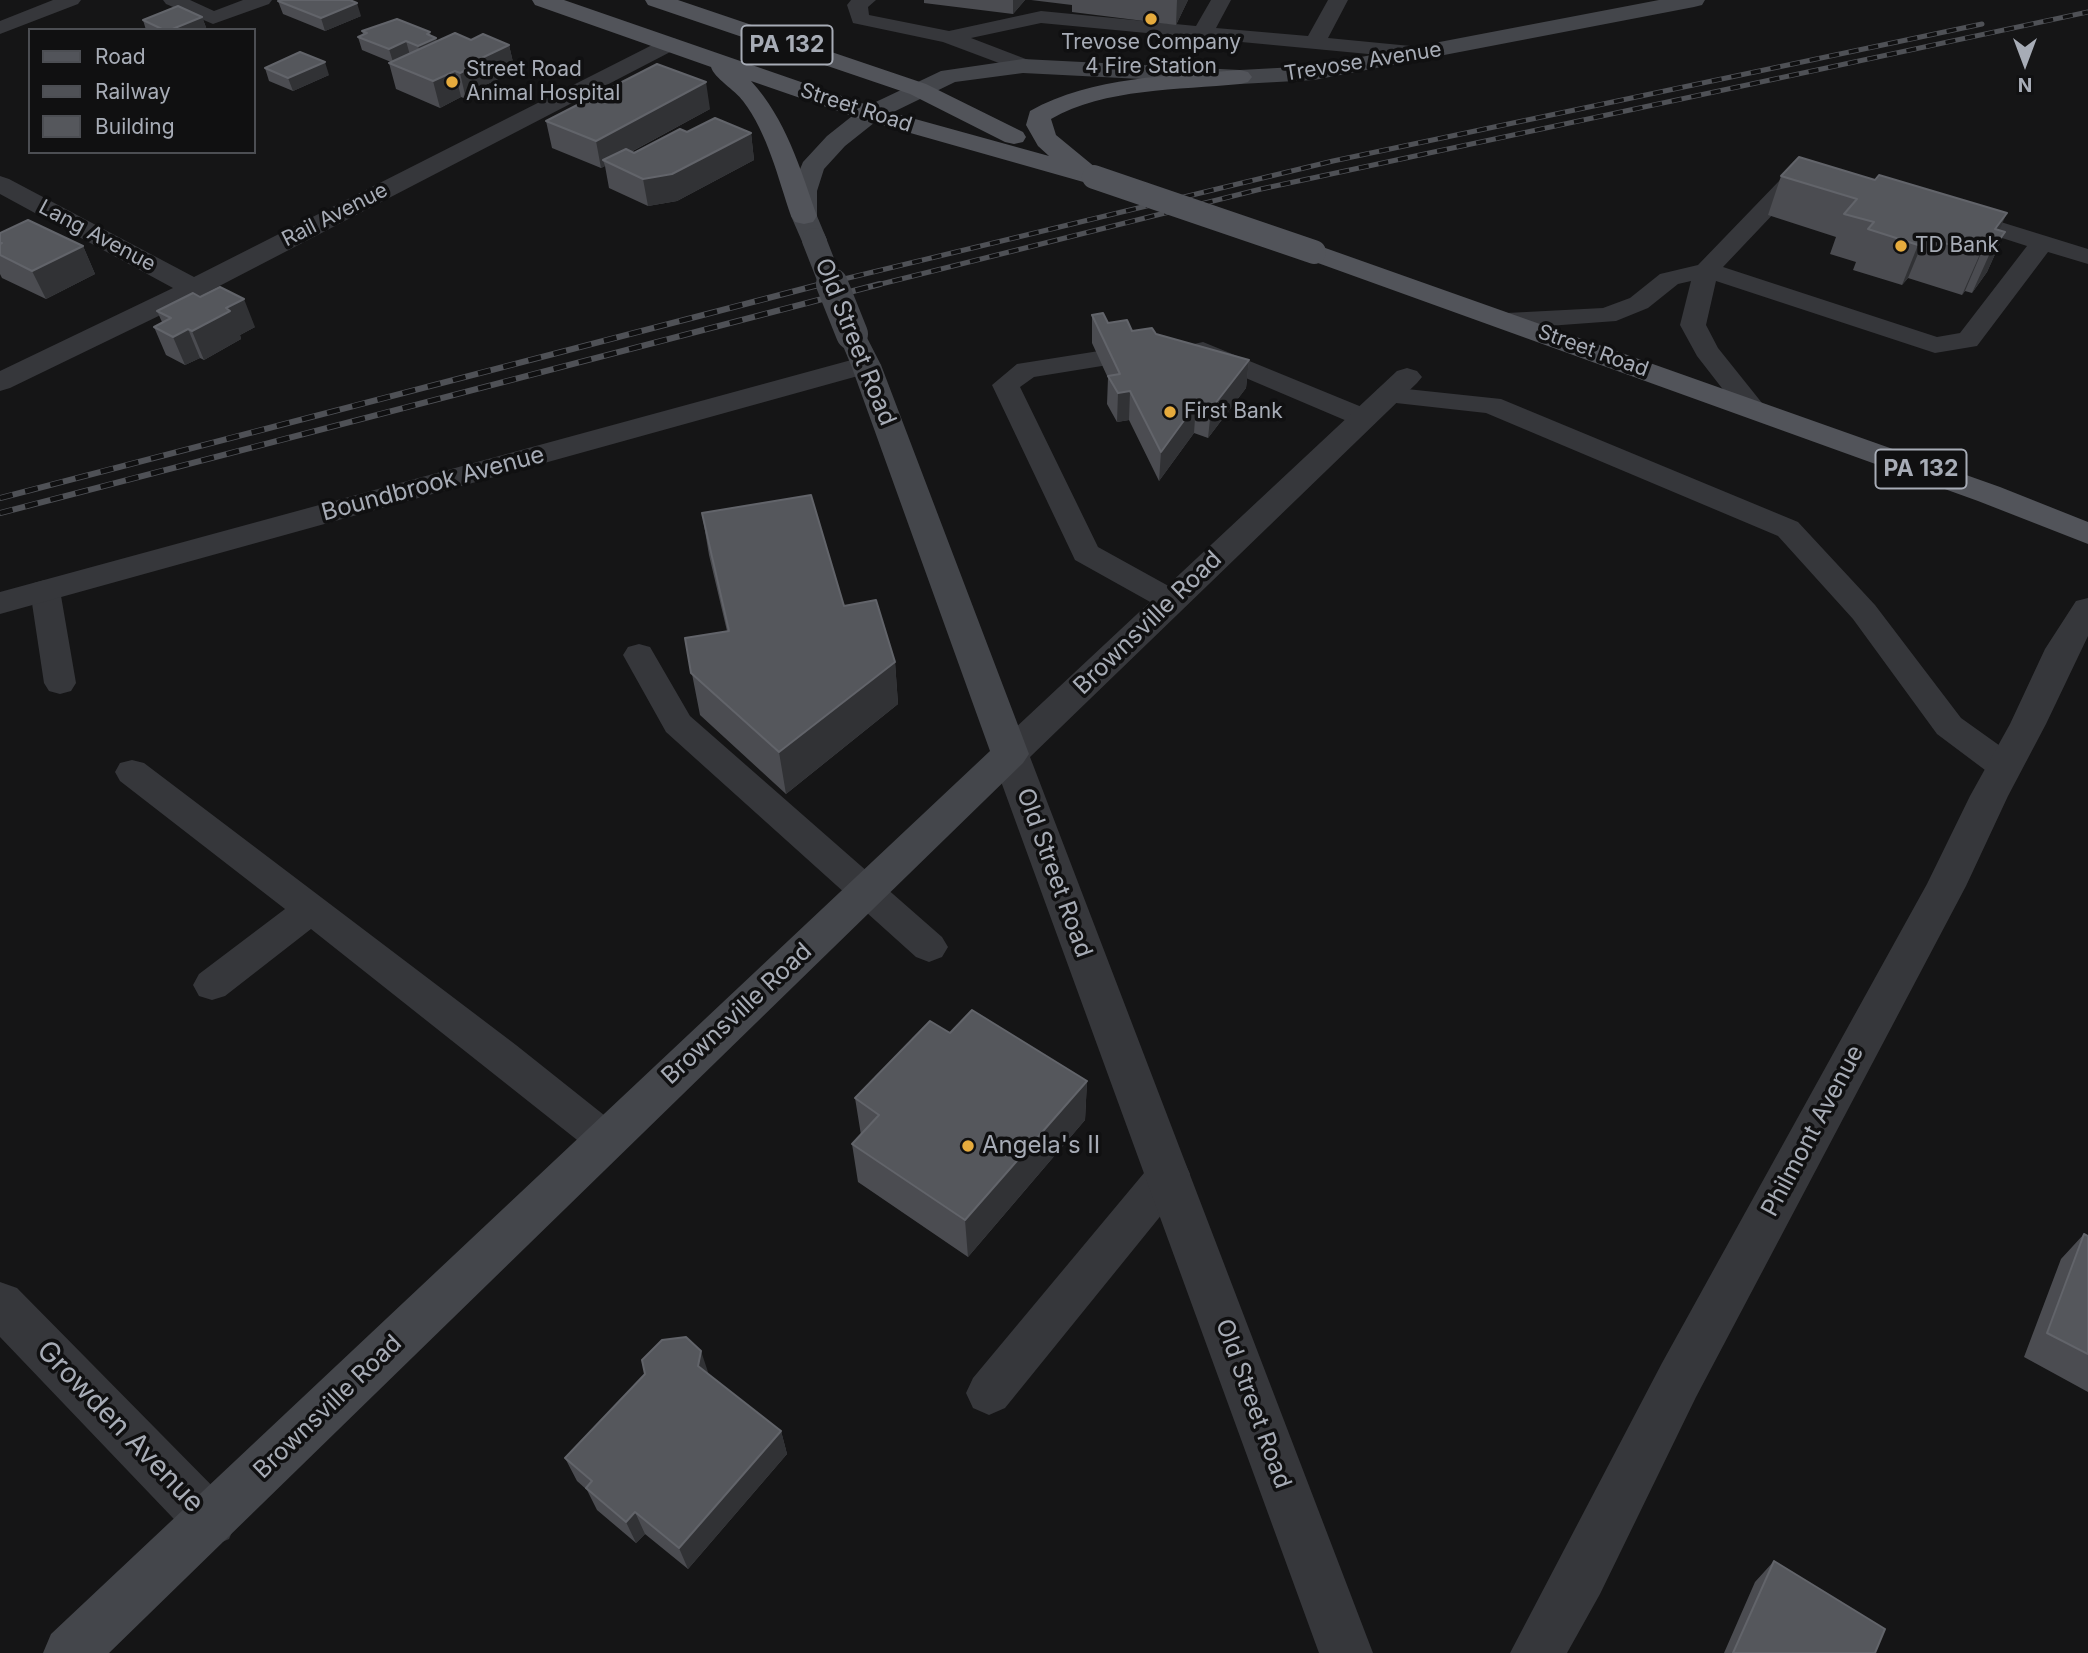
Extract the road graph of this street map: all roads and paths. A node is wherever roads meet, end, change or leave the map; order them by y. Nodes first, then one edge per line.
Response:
1 (71, 0) edge
2 (173, 0) edge
3 (262, 0) edge
4 (543, 0) edge
5 (656, 0) edge
6 (866, 0) edge
7 (1221, 0) edge
8 (1338, 0) edge
9 (1694, 0) edge
10 (0, 28) edge
11 (1203, 33) junction
12 (949, 37) junction
13 (1315, 43) junction
14 (668, 44) junction
15 (1421, 53) junction
16 (702, 57) junction
17 (1023, 66) junction
18 (1240, 77) junction
19 (918, 89) junction
20 (870, 114) junction
21 (1094, 177) junction
22 (1838, 181) edge
23 (0, 184) edge
24 (1928, 208) edge
25 (809, 228) junction
26 (2043, 242) junction
27 (2088, 257) edge
28 (1707, 270) junction
29 (194, 288) junction
30 (1507, 321) junction
31 (1175, 348) edge
32 (1099, 359) edge
33 (866, 365) junction
34 (0, 382) edge
35 (1398, 386) joint
36 (1752, 408) junction
37 (1364, 418) junction
38 (2088, 534) edge
39 (46, 590) junction
40 (1172, 601) junction
41 (0, 603) edge
42 (2088, 609) edge
43 (639, 655) dead end
44 (60, 683) dead end
45 (1010, 754) junction
46 (2005, 767) junction
47 (132, 772) dead end
48 (865, 892) junction
49 (311, 909) junction
50 (929, 947) dead end
51 (212, 985) dead end
52 (605, 1139) junction
53 (1169, 1174) junction
54 (0, 1304) edge
55 (989, 1393) dead end
56 (211, 1521) junction
57 (70, 1653) edge
58 (1346, 1653) edge
59 (1537, 1653) edge

1 - 10 lane
2 - 3 lane
4 - 14 main road, Street Road / PA 132
5 - 19 main road, Street Road / PA 132
6 - 12 lane
7 - 11 lane
8 - 13 lane
9 - 15 street, Trevose Avenue
11 - 12 lane
11 - 13 lane
12 - 17 lane
13 - 15 lane
14 - 16 main road, Street Road / PA 132
14 - 29 street, Rail Avenue
15 - 18 street, Trevose Avenue
16 - 20 main road, Street Road / PA 132
16 - 25 main road
17 - 18 street, Trevose Avenue
17 - 19 street, Trevose Avenue
18 - 21 main road
19 - 20 street, Trevose Avenue
19 - 21 main road, Street Road / PA 132
20 - 21 main road, Street Road / PA 132
20 - 25 street, Old Street Road
21 - 30 main road, Street Road / PA 132, bridge
22 - 28 lane
23 - 29 street, Lang Avenue
24 - 26 lane
25 - 33 street, Old Street Road, bridge
26 - 27 lane
26 - 28 lane
28 - 30 lane
28 - 36 lane
29 - 34 street, Rail Avenue
30 - 36 main road, Street Road / PA 132
31 - 37 lane
32 - 40 lane
33 - 39 street, Boundbrook Avenue
33 - 45 street, Old Street Road
35 - 37 street, Brownsville Road
35 - 46 lane
36 - 38 main road, Street Road / PA 132
37 - 40 street, Brownsville Road
39 - 41 street, Boundbrook Avenue
39 - 44 lane
40 - 45 street, Brownsville Road
42 - 46 street, Philmont Avenue
43 - 48 lane
45 - 48 street, Brownsville Road
45 - 53 street, Old Street Road
46 - 59 street, Philmont Avenue
47 - 49 lane
48 - 50 lane
48 - 52 street, Brownsville Road
49 - 51 lane
49 - 52 lane
52 - 56 street, Brownsville Road
53 - 55 lane
53 - 58 street, Old Street Road
54 - 56 street, Growden Avenue
56 - 57 street, Brownsville Road

